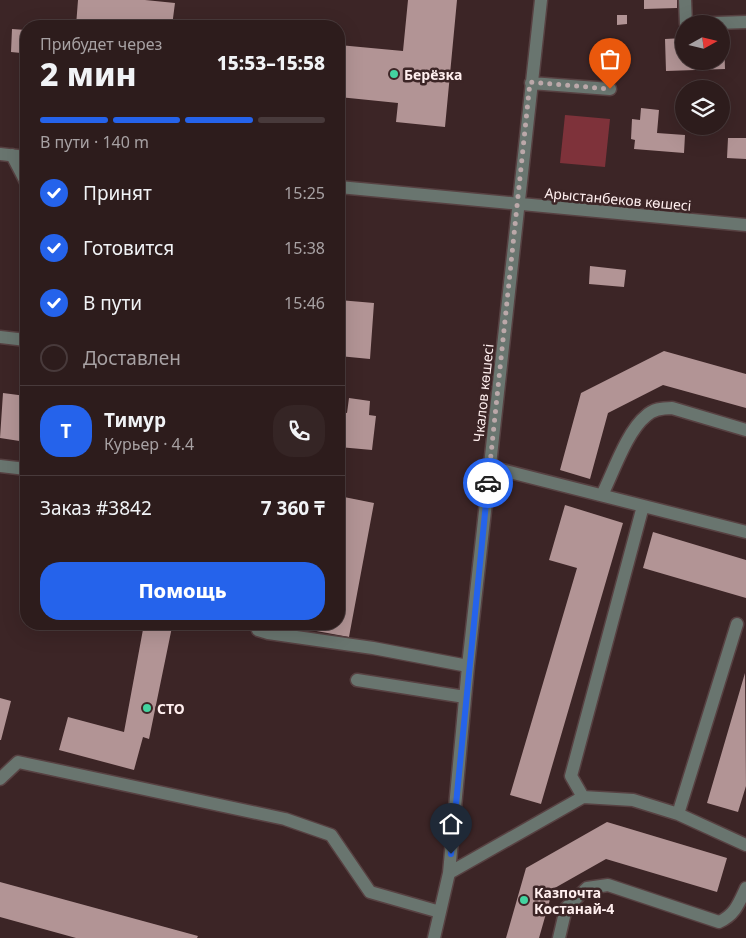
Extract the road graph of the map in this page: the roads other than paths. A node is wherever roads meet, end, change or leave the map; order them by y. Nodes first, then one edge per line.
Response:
1 (541, 0) edge
2 (685, 0) edge
3 (746, 22) edge
4 (530, 82) junction
5 (610, 89) dead end
6 (6, 155) edge
7 (20, 156) edge
8 (20, 174) edge
9 (345, 188) edge
10 (519, 205) junction
11 (746, 225) edge
12 (0, 337) edge
13 (20, 339) edge
14 (746, 430) edge
15 (0, 466) edge
16 (490, 467) junction
17 (20, 468) edge
18 (602, 495) junction
19 (643, 506) junction
20 (746, 532) edge
21 (737, 624) dead end
22 (258, 630) edge
23 (468, 666) junction
24 (357, 680) dead end
25 (465, 697) junction
26 (0, 779) edge
27 (583, 797) junction
28 (678, 814) junction
29 (746, 845) edge
30 (449, 873) junction
31 (746, 888) edge
32 (440, 912) junction
33 (434, 938) edge
34 (558, 938) edge

1 - 4 street, Чкалов көшесі
2 - 3 street
4 - 5 street
4 - 10 street, Чкалов көшесі
6 - 7 street
6 - 8 street
9 - 10 street, Арыстанбеков көшесі
10 - 11 street, Арыстанбеков көшесі
10 - 16 street, Чкалов көшесі
12 - 13 street
14 - 18 street
15 - 17 street
16 - 18 street
16 - 23 street, Чкалов көшесі
18 - 19 street
19 - 20 street
19 - 27 street
21 - 28 street
22 - 23 street
23 - 25 street, Чкалов көшесі
24 - 25 street
25 - 30 street, Чкалов көшесі
26 - 32 street
27 - 28 street
27 - 30 street
28 - 29 street
30 - 32 street, Чкалов көшесі
31 - 34 street
32 - 33 street, Чкалов көшесі

